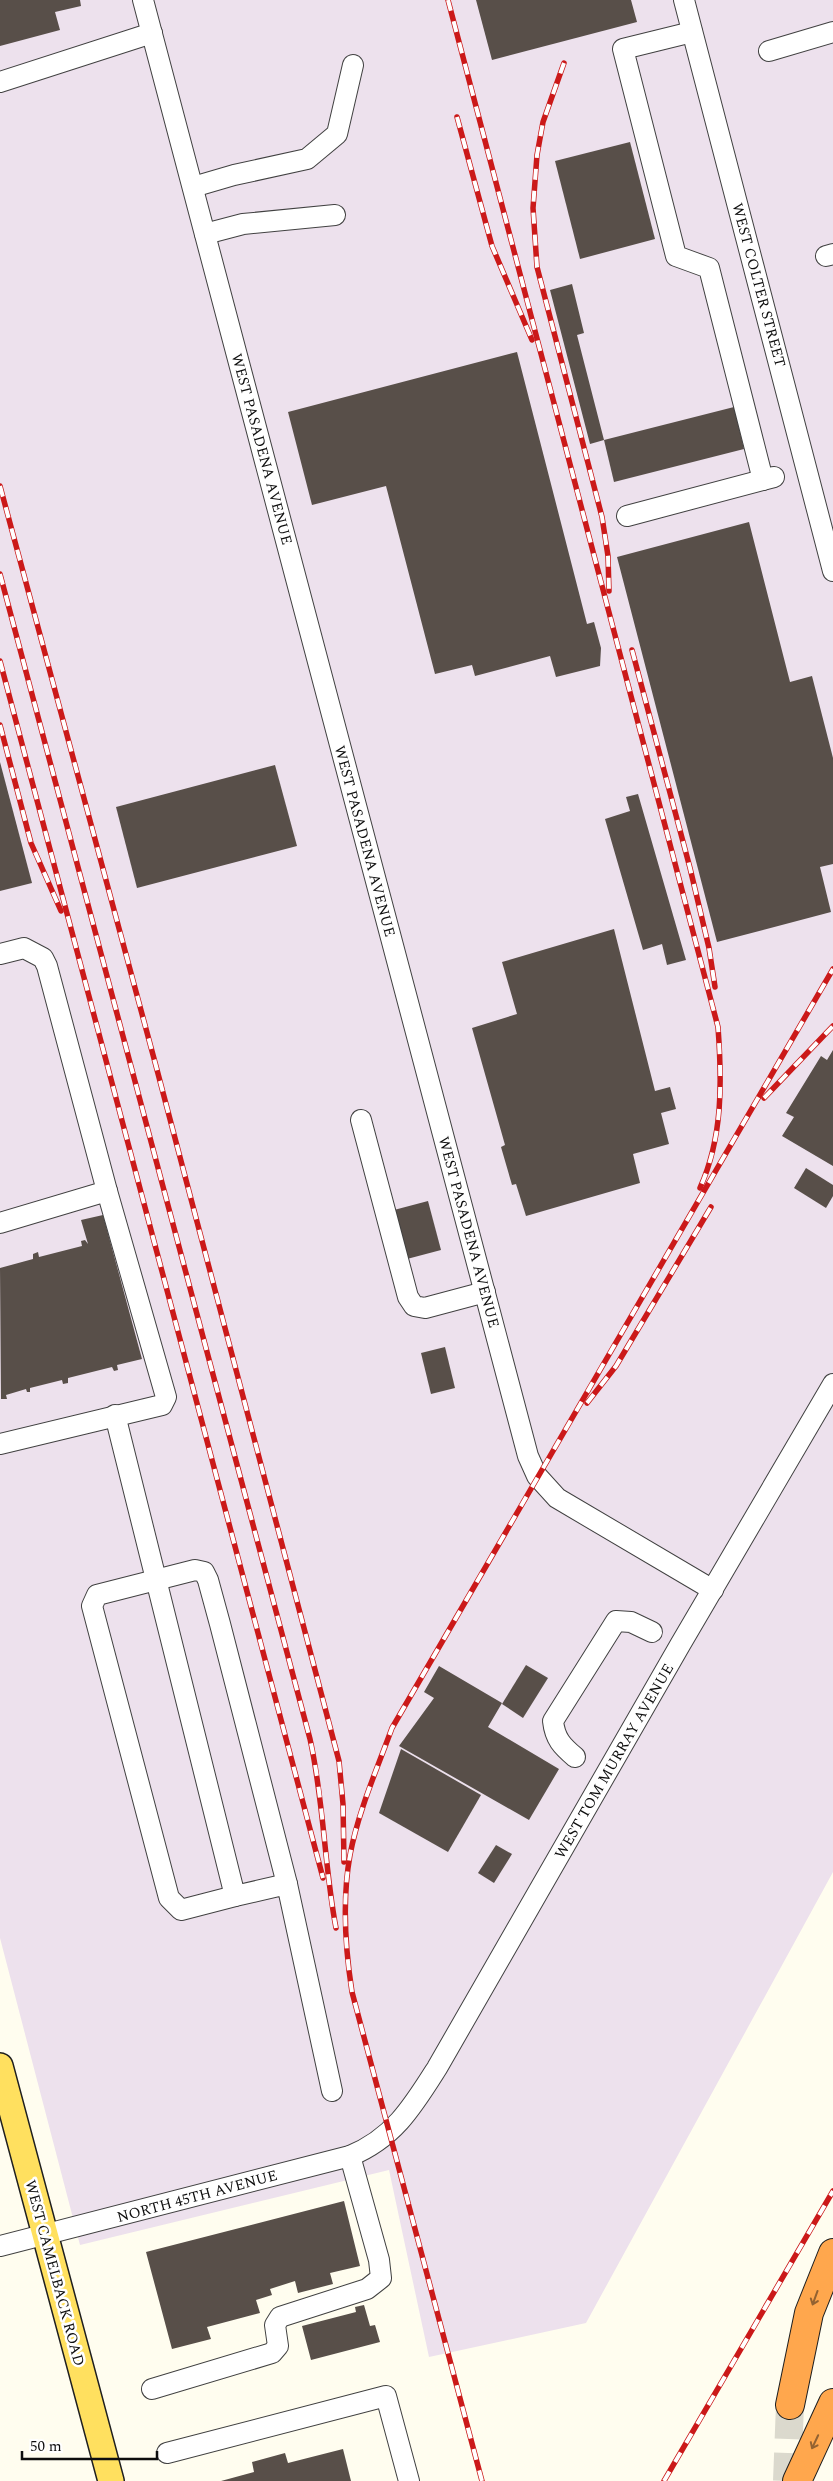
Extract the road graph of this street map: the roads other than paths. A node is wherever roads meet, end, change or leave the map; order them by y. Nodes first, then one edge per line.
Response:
1 (143, 0) edge
2 (684, 0) edge
3 (692, 32) junction
4 (833, 32) edge
5 (152, 33) junction
6 (769, 51) dead end
7 (353, 65) dead end
8 (0, 82) edge
9 (193, 187) junction
10 (335, 215) dead end
11 (205, 234) junction
12 (628, 516) dead end
13 (833, 571) edge
14 (0, 954) edge
15 (360, 1120) dead end
16 (107, 1191) junction
17 (0, 1223) edge
18 (484, 1292) junction
19 (833, 1384) edge
20 (114, 1415) junction
21 (0, 1444) edge
22 (155, 1580) junction
23 (713, 1590) junction
24 (652, 1632) dead end
25 (575, 1757) dead end
26 (287, 1884) junction
27 (235, 1896) junction
28 (0, 2066) edge
29 (332, 2091) dead end
30 (389, 2134) joint
31 (350, 2156) junction
32 (45, 2234) junction
33 (0, 2246) edge
34 (833, 2253) edge
35 (152, 2389) dead end
36 (833, 2403) edge
37 (790, 2405) tunnel mouth
38 (167, 2453) dead end
39 (111, 2481) edge
40 (410, 2481) edge
41 (797, 2481) edge

1 - 5 street, WEST PASADENA AVENUE
2 - 3 street, WEST COLTER STREET
3 - 12 street
3 - 13 street, WEST COLTER STREET
4 - 6 street
5 - 8 street
5 - 9 street, WEST PASADENA AVENUE
7 - 9 street
9 - 11 street, WEST PASADENA AVENUE
10 - 11 street
11 - 18 street, WEST PASADENA AVENUE
14 - 16 street
15 - 18 street
16 - 17 street
16 - 20 street
18 - 23 street, WEST PASADENA AVENUE
19 - 23 street, WEST TOM MURRAY AVENUE
20 - 21 street
20 - 22 street
22 - 26 street
22 - 27 street
22 - 27 street
23 - 30 street, WEST TOM MURRAY AVENUE
24 - 25 street
26 - 27 street
26 - 29 street
28 - 32 main road, WEST CAMELBACK ROAD
30 - 31 street, NORTH 45TH AVENUE
31 - 32 street, NORTH 45TH AVENUE
31 - 35 street
32 - 33 street, NORTH 45TH AVENUE
32 - 39 main road, WEST CAMELBACK ROAD
34 -> 37 highway
36 -> 41 highway
38 - 40 street

